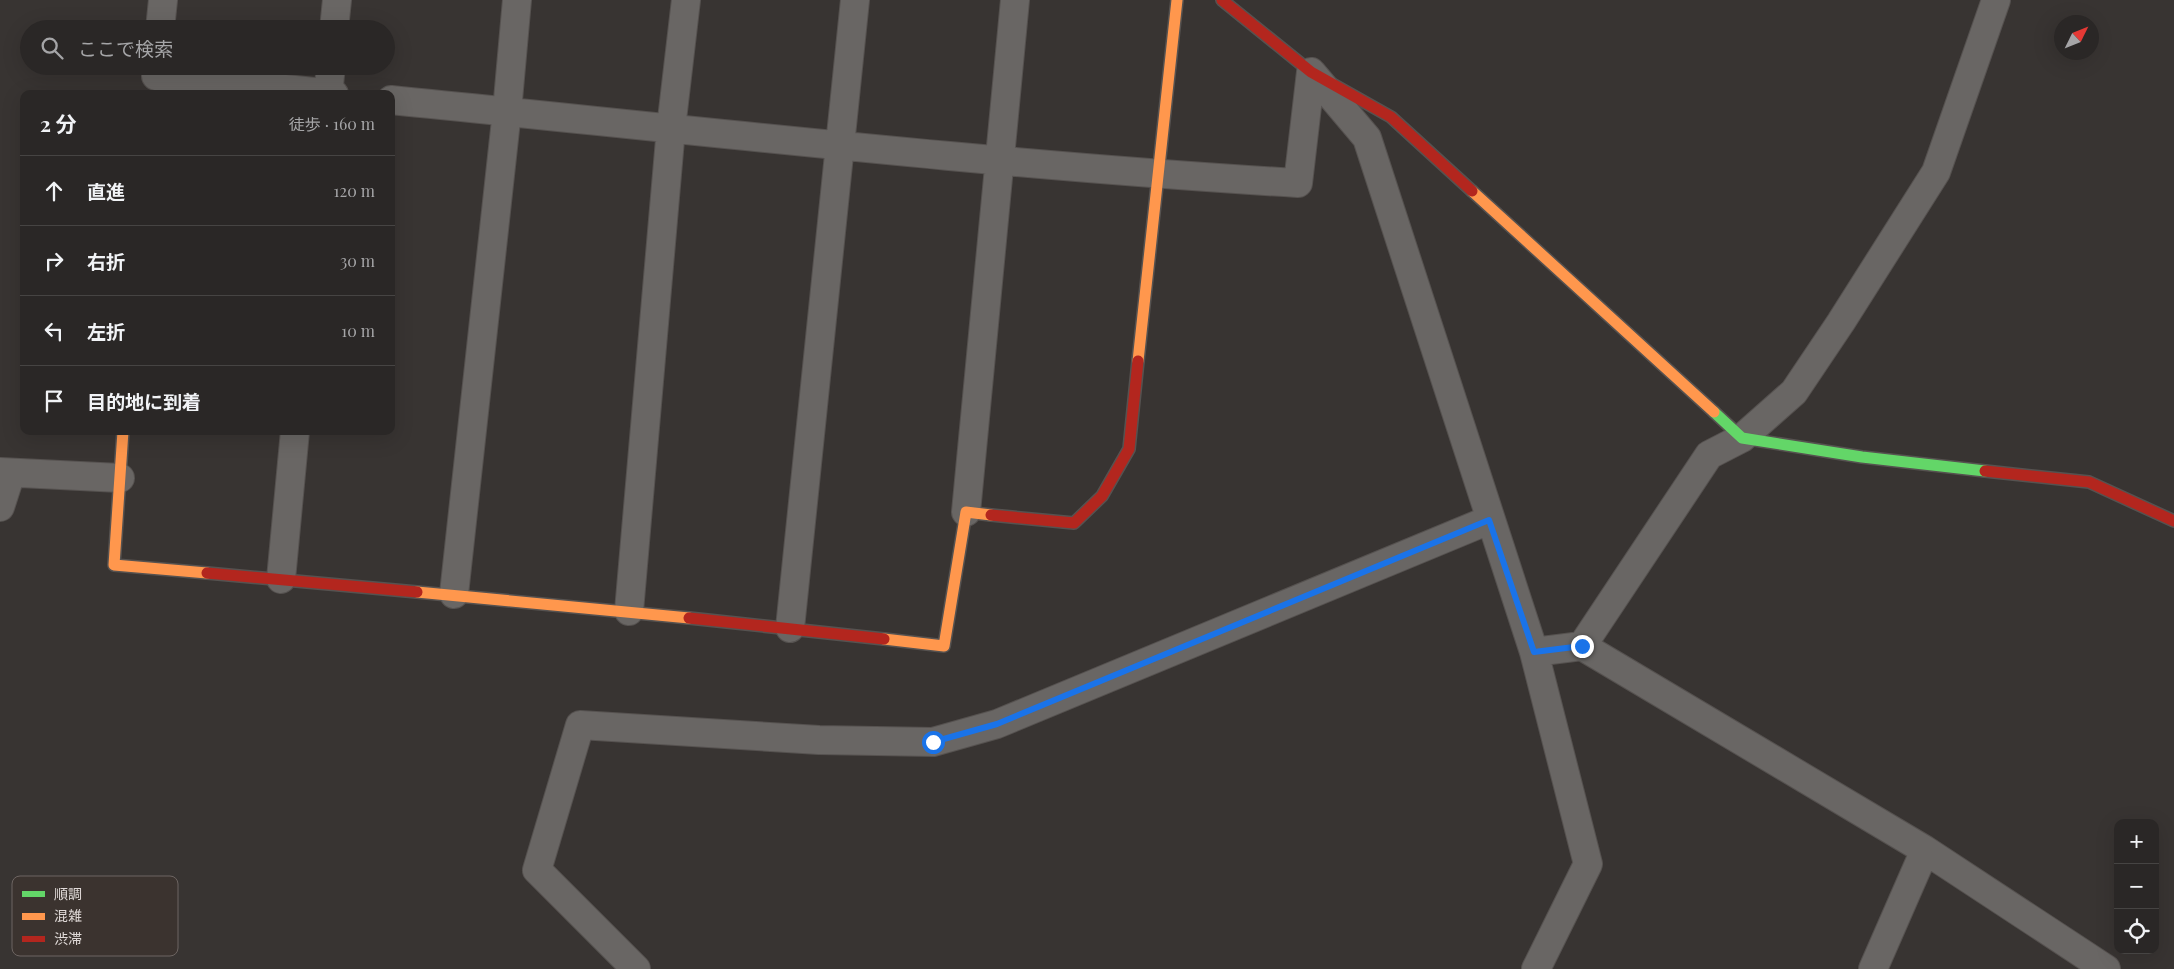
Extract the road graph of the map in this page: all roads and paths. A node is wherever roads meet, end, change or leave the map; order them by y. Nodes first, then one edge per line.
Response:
1 (163, 0) edge
2 (337, 0) edge
3 (517, 0) edge
4 (686, 0) edge
5 (855, 0) edge
6 (1016, 0) edge
7 (1177, 0) edge
8 (1222, 0) edge
9 (1996, 0) edge
10 (161, 20) edge
11 (335, 20) edge
12 (1311, 72) junction
13 (330, 75) edge
14 (156, 79) edge
15 (291, 90) edge
16 (328, 90) edge
17 (395, 100) edge
18 (507, 111) junction
19 (671, 128) junction
20 (838, 145) junction
21 (999, 160) junction
22 (1158, 175) junction
23 (123, 435) edge
24 (295, 435) edge
25 (1742, 438) junction
26 (5, 472) edge
27 (120, 478) junction
28 (0, 507) edge
29 (966, 512) junction
30 (1489, 520) junction
31 (2174, 520) edge
32 (281, 579) junction
33 (454, 594) junction
34 (629, 611) junction
35 (790, 628) junction
36 (1582, 646) junction
37 (1534, 652) junction
38 (1925, 850) junction
39 (636, 969) edge
40 (1536, 969) edge
41 (1873, 969) edge
42 (2106, 969) edge

1 - 10 street
2 - 11 street
3 - 18 street
4 - 19 street
5 - 20 street
6 - 21 street
7 - 22 street
8 - 12 street
9 - 25 street
12 - 22 street
12 - 25 street
12 - 30 street
13 - 16 street
14 - 15 street
17 - 18 street
18 - 19 street
18 - 33 street
19 - 20 street
19 - 34 street
20 - 21 street
20 - 35 street
21 - 22 street
21 - 29 street
22 - 29 street
23 - 27 street
24 - 32 street
25 - 31 street
25 - 36 street
26 - 27 street
26 - 28 street
27 - 32 street
29 - 35 street
30 - 37 street
30 - 39 street
32 - 33 street
33 - 34 street
34 - 35 street
36 - 37 street
36 - 38 street
37 - 40 street
38 - 41 street
38 - 42 street

